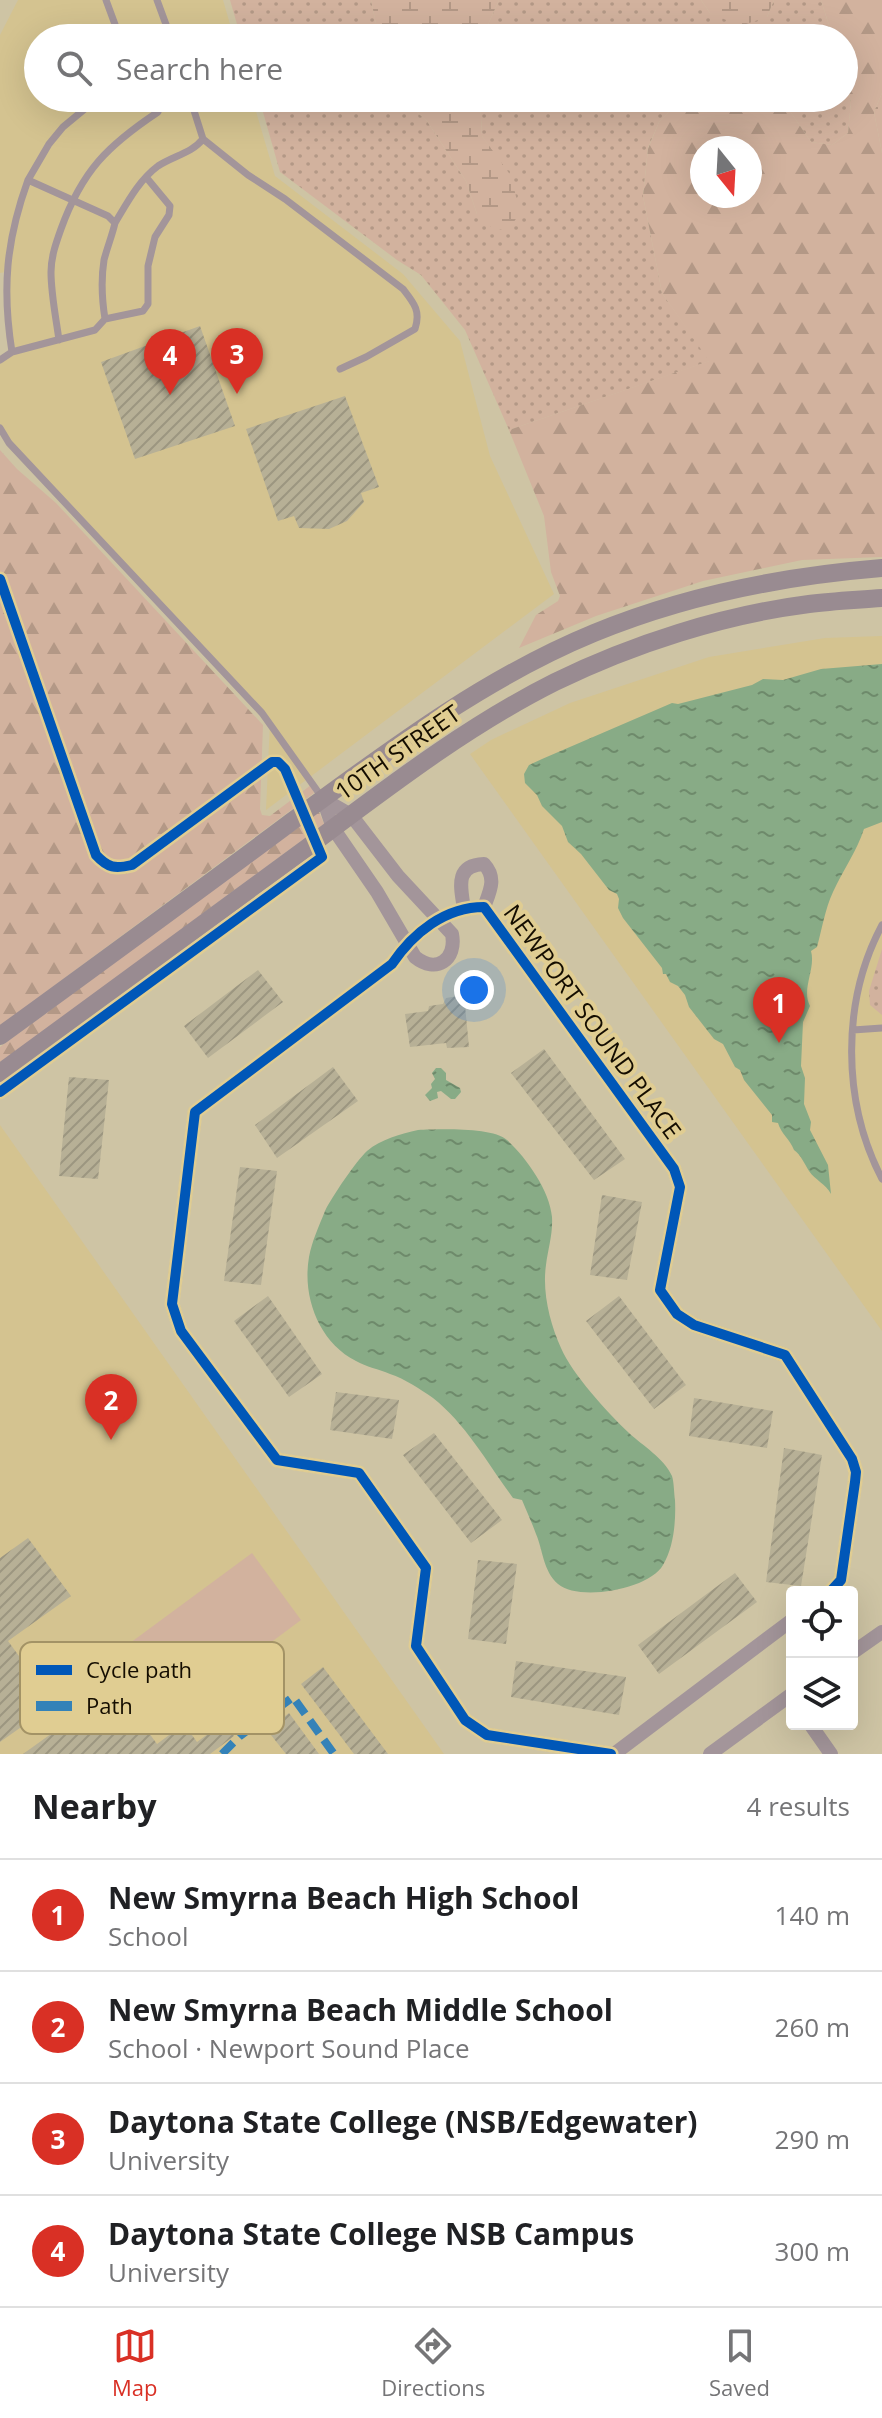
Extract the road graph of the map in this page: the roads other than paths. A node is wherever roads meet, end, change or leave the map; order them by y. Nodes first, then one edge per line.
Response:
1 (106, 0) edge
2 (157, 0) edge
3 (115, 24) edge
4 (166, 24) edge
5 (81, 112) edge
6 (158, 112) edge
7 (194, 112) edge
8 (203, 139) junction
9 (146, 177) junction
10 (28, 180) junction
11 (72, 199) junction
12 (115, 223) junction
13 (105, 319) junction
14 (59, 340) junction
15 (12, 352) junction
16 (0, 360) edge
17 (340, 369) dead end
18 (0, 428) edge
19 (882, 568) edge
20 (882, 598) edge
21 (323, 799) junction
22 (351, 815) junction
23 (333, 828) junction
24 (398, 876) junction
25 (377, 892) junction
26 (484, 907) junction
27 (464, 909) junction
28 (437, 920) junction
29 (882, 925) edge
30 (406, 944) junction
31 (882, 1028) edge
32 (853, 1030) junction
33 (0, 1036) edge
34 (0, 1073) edge
35 (882, 1179) edge
36 (836, 1586) edge
37 (786, 1624) edge
38 (882, 1632) edge
39 (858, 1649) edge
40 (786, 1700) edge
41 (814, 1730) edge
42 (612, 1754) edge
43 (710, 1754) edge
44 (831, 1754) edge

1 - 3 lane
2 - 4 lane
5 - 10 lane
6 - 11 lane
7 - 8 lane
8 - 9 lane
8 - 17 lane
9 - 12 lane
9 - 13 lane
10 - 11 lane
10 - 15 lane
11 - 12 lane
11 - 14 lane
12 - 13 lane
13 - 14 lane
14 - 15 lane
15 - 16 lane
18 - 21 lane
19 - 21 street, 10TH STREET
20 - 22 street, 10TH STREET
21 - 22 street
21 - 23 street
21 - 33 street, 10TH STREET
22 - 23 street, 10TH STREET
22 - 24 street
23 - 25 street
23 - 34 street, 10TH STREET
24 - 25 street
24 - 28 street
25 - 30 street
26 - 27 street, NEWPORT SOUND PLACE
26 - 27 street
26 - 36 street, NEWPORT SOUND PLACE
27 - 28 street, NEWPORT SOUND PLACE
28 - 30 street, NEWPORT SOUND PLACE
28 - 30 street
29 - 32 lane
30 - 42 street, NEWPORT SOUND PLACE
31 - 32 lane
32 - 35 lane
37 - 42 street, NEWPORT SOUND PLACE
38 - 39 street
40 - 43 street
41 - 44 street

